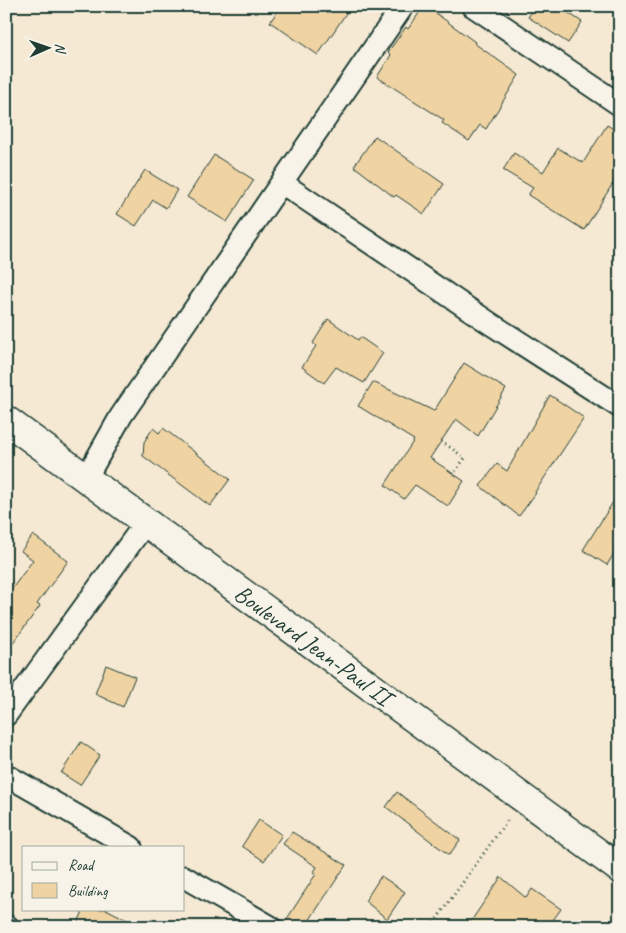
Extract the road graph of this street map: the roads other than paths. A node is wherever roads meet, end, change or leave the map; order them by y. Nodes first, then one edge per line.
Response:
1 (403, 6) edge
2 (474, 6) edge
3 (620, 105) edge
4 (282, 183) junction
5 (620, 407) edge
6 (6, 420) edge
7 (86, 478) junction
8 (146, 522) junction
9 (6, 715) edge
10 (6, 775) edge
11 (129, 846) edge
12 (620, 869) edge
13 (185, 878) edge
14 (271, 927) edge

1 - 4 street
2 - 3 street
4 - 5 street
4 - 7 street
6 - 7 main road, Boulevard Jean-Paul II
7 - 8 main road, Boulevard Jean-Paul II
8 - 9 street
8 - 12 main road, Boulevard Jean-Paul II
10 - 11 street
13 - 14 street

